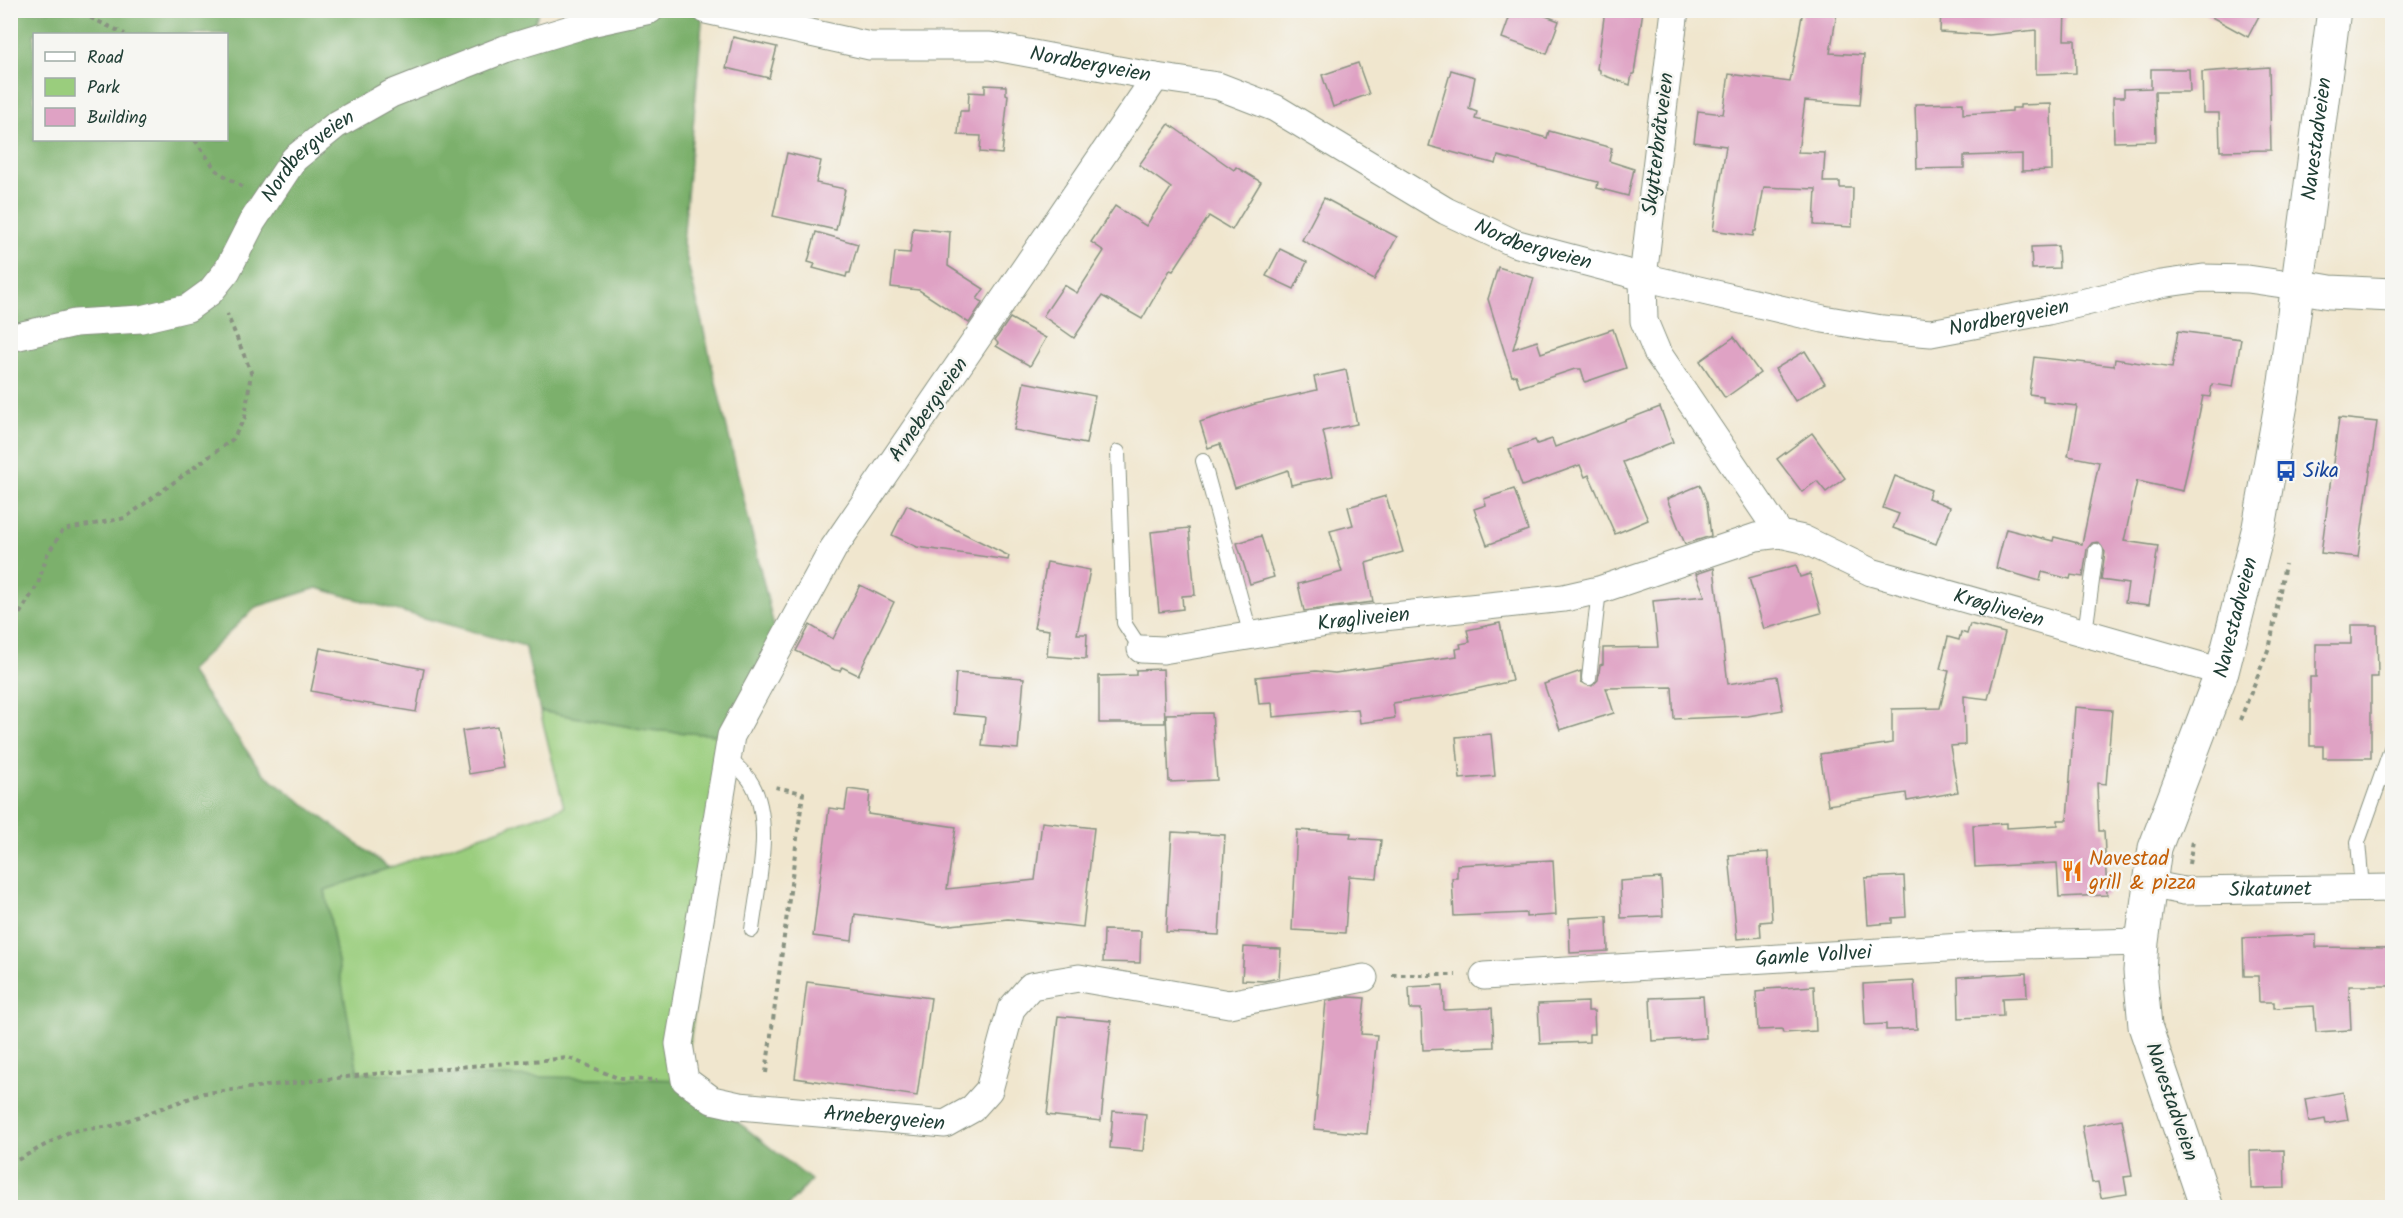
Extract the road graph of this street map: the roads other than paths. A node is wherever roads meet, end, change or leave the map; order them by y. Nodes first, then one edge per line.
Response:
1 (650, 10) edge
2 (706, 10) edge
3 (1675, 10) edge
4 (2334, 10) edge
5 (1156, 77) junction
6 (1642, 277) junction
7 (2296, 286) junction
8 (2392, 295) edge
9 (10, 338) edge
10 (1118, 452) dead end
11 (1203, 461) dead end
12 (1780, 534) junction
13 (2096, 551) dead end
14 (1599, 590) junction
15 (2085, 633) junction
16 (1251, 636) junction
17 (1141, 649) joint
18 (2222, 672) junction
19 (1589, 678) dead end
20 (2392, 746) edge
21 (728, 756) junction
22 (2148, 884) junction
23 (2362, 888) junction
24 (2392, 888) edge
25 (752, 930) dead end
26 (2142, 942) junction
27 (1484, 976) road end
28 (1364, 978) road end
29 (2207, 1208) edge

1 - 9 street, Nordbergveien
2 - 5 street, Nordbergveien
3 - 6 street, Skytterbråtveien
4 - 7 street, Navestadveien
5 - 6 street, Nordbergveien
5 - 21 street, Arnebergveien
6 - 7 street, Nordbergveien
6 - 12 street
7 - 8 street, Nordbergveien
7 - 18 street, Navestadveien
10 - 17 lane, Krøgliveien
11 - 16 lane
12 - 14 street, Krøgliveien
12 - 15 street, Krøgliveien
13 - 15 lane
14 - 16 street, Krøgliveien
14 - 19 lane
15 - 18 street, Krøgliveien
16 - 17 street, Krøgliveien
18 - 22 street, Navestadveien
20 - 23 lane
21 - 25 lane
21 - 28 street, Arnebergveien
22 - 23 street, Sikatunet
22 - 26 street, Navestadveien
23 - 24 street, Sikatunet
26 - 27 street, Gamle Vollvei
26 - 29 street, Navestadveien

